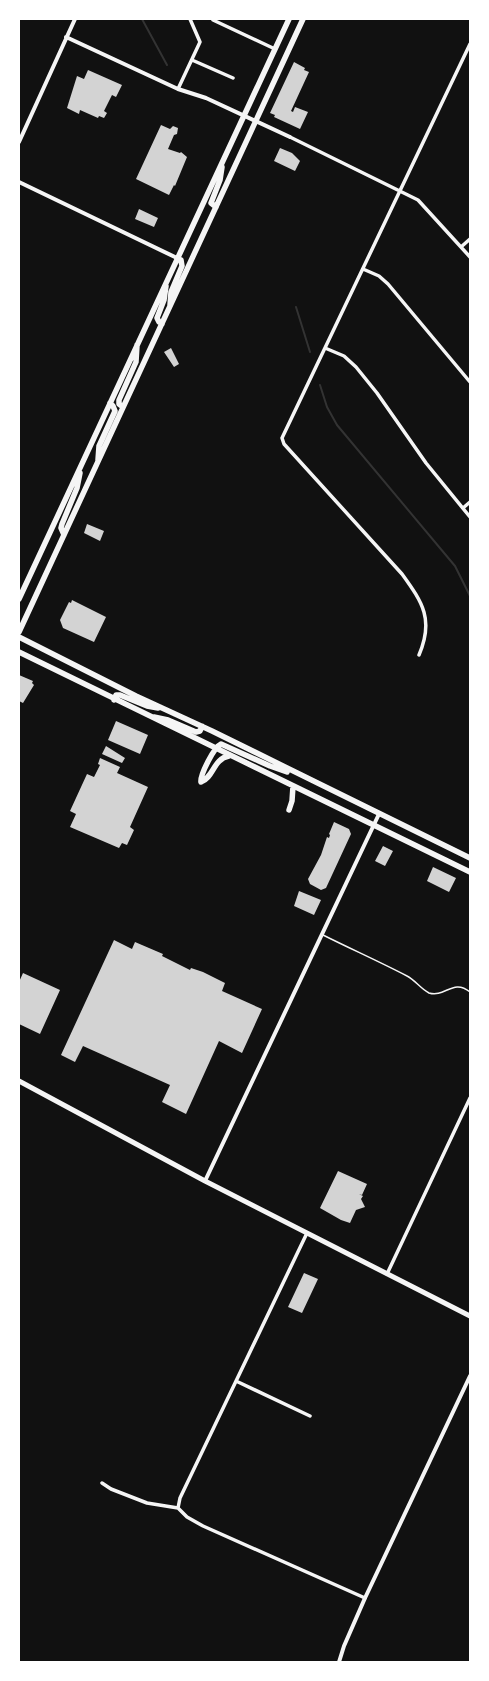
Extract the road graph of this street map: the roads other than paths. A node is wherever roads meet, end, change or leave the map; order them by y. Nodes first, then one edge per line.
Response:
1 (75, 19) edge
2 (190, 19) edge
3 (289, 19) edge
4 (304, 19) edge
5 (213, 20) dead end
6 (66, 37) junction
7 (470, 44) edge
8 (275, 49) junction
9 (192, 60) junction
10 (233, 78) dead end
11 (178, 89) junction
12 (244, 115) junction
13 (257, 121) junction
14 (290, 137) joint
15 (19, 142) edge
16 (222, 163) junction
17 (19, 182) edge
18 (400, 190) junction
19 (216, 207) junction
20 (470, 239) edge
21 (461, 247) junction
22 (470, 257) edge
23 (177, 258) junction
24 (363, 269) junction
25 (166, 282) junction
26 (170, 307) junction
27 (162, 324) junction
28 (137, 345) junction
29 (326, 348) junction
30 (470, 382) edge
31 (110, 404) junction
32 (123, 408) junction
33 (98, 462) junction
34 (81, 466) junction
35 (470, 502) edge
36 (463, 508) junction
37 (470, 517) edge
38 (64, 535) junction
39 (19, 599) edge
40 (19, 632) edge
41 (19, 637) edge
42 (19, 652) edge
43 (419, 655) dead end
44 (114, 700) junction
45 (163, 709) junction
46 (150, 717) junction
47 (202, 726) junction
48 (215, 749) junction
49 (229, 756) junction
50 (299, 774) junction
51 (293, 786) junction
52 (289, 810) dead end
53 (379, 814) junction
54 (373, 825) junction
55 (470, 858) edge
56 (470, 872) edge
57 (322, 934) junction
58 (470, 992) edge
59 (19, 1080) edge
60 (470, 1098) edge
61 (206, 1181) junction
62 (306, 1233) junction
63 (387, 1274) junction
64 (470, 1316) edge
65 (470, 1376) edge
66 (236, 1381) junction
67 (310, 1416) dead end
68 (102, 1483) dead end
69 (178, 1508) junction
70 (365, 1598) junction
71 (340, 1662) edge

1 - 6 street
2 - 9 street
3 - 8 main road
4 - 13 main road
5 - 8 street
6 - 11 street
6 - 15 street
7 - 18 street
8 - 12 main road
9 - 10 street
9 - 11 street
11 - 12 street
12 - 13 street
12 - 16 main road
13 - 14 street
13 - 19 main road
14 - 18 street
16 - 19 main road
16 - 23 main road
17 - 23 street
18 - 21 street
18 - 24 street
19 - 26 main road
20 - 21 street
21 - 22 street
23 - 25 main road
23 - 26 main road
24 - 29 street
24 - 30 street
25 - 27 main road
25 - 28 main road
26 - 27 main road
27 - 32 main road
28 - 31 main road
28 - 32 main road
29 - 36 street
29 - 43 street
31 - 33 main road
31 - 34 main road
32 - 33 main road
33 - 38 main road
34 - 38 main road
34 - 39 main road
35 - 36 street
36 - 37 street
38 - 40 main road
41 - 45 main road
42 - 44 main road
44 - 45 main road
44 - 46 main road
45 - 47 main road
46 - 47 main road
46 - 48 main road
47 - 50 main road
48 - 49 main road
48 - 49 main road
48 - 50 main road
49 - 51 main road
50 - 53 main road
51 - 52 main road
51 - 54 main road
53 - 54 street
53 - 55 main road
54 - 56 main road
54 - 57 street
57 - 58 lane
57 - 61 street
59 - 61 main road
60 - 63 street
61 - 62 main road
62 - 63 main road
62 - 66 street
63 - 64 main road
65 - 70 street
66 - 67 street
66 - 69 street
68 - 69 street
69 - 70 street
70 - 71 street

